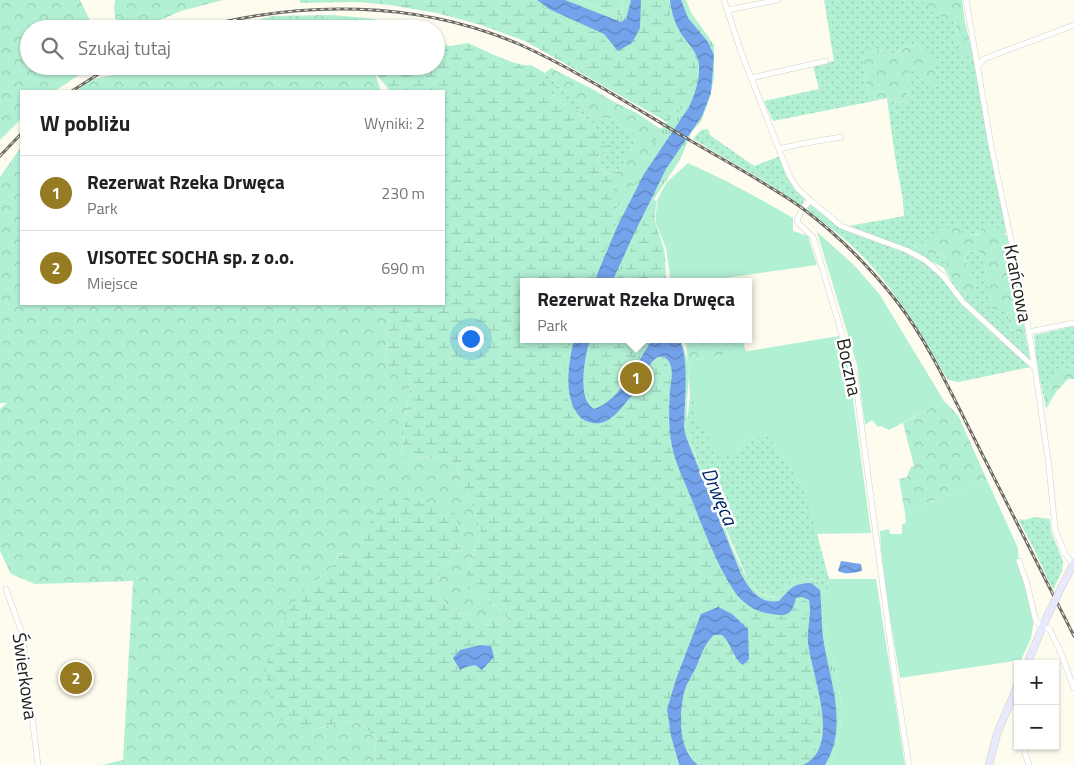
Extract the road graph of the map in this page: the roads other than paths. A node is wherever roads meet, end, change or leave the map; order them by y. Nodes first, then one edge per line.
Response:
1 (724, 0) edge
2 (778, 0) edge
3 (966, 0) edge
4 (728, 10) junction
5 (1074, 25) edge
6 (826, 61) dead end
7 (978, 66) junction
8 (751, 78) junction
9 (841, 137) dead end
10 (779, 149) junction
11 (810, 200) junction
12 (1074, 323) edge
13 (1028, 332) junction
14 (1035, 368) junction
15 (1019, 562) dead end
16 (1074, 564) edge
17 (6, 589) dead end
18 (1044, 624) junction
19 (1029, 660) edge
20 (1074, 688) edge
21 (1014, 694) edge
22 (1026, 750) edge
23 (38, 765) edge
24 (909, 765) edge
25 (988, 765) edge
26 (1029, 765) edge

1 - 4 street
2 - 4 street
3 - 7 street, Krańcowa
4 - 8 street
5 - 7 street
6 - 8 street
7 - 13 street, Krańcowa
8 - 10 street
9 - 10 street
10 - 11 street
11 - 14 street
11 - 24 street, Boczna
12 - 13 street
13 - 14 street, Krańcowa
14 - 16 street, Krańcowa
15 - 18 street
16 - 18 main road, bridge
17 - 23 street, Świerkowa
18 - 19 main road
18 - 20 street
21 - 25 main road
22 - 26 street

